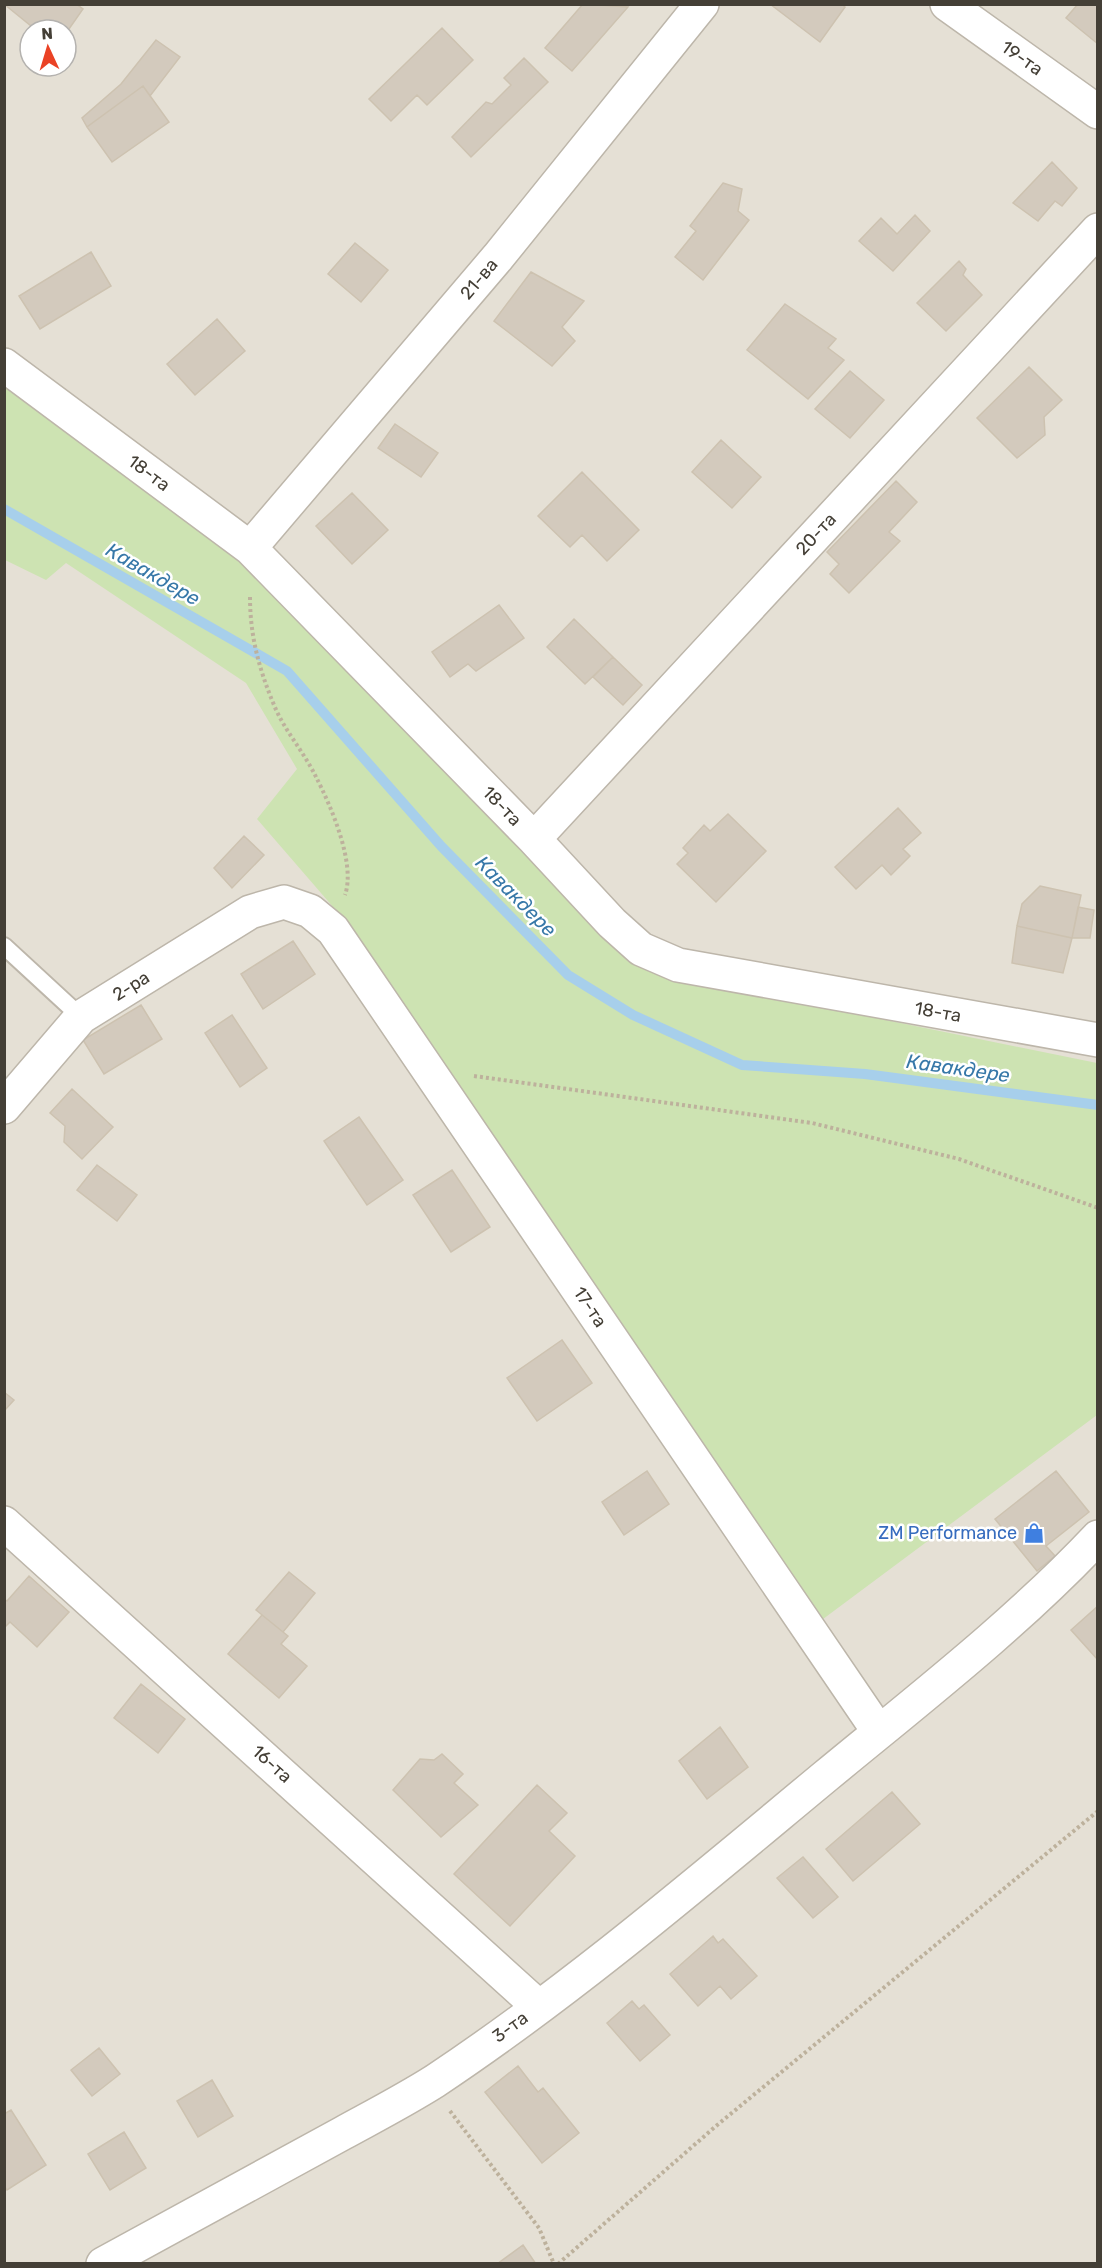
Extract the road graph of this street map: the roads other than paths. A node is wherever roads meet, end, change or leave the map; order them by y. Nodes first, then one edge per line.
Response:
1 (702, 4) edge
2 (947, 4) edge
3 (1098, 112) edge
4 (1098, 230) edge
5 (4, 365) edge
6 (250, 548) junction
7 (534, 839) junction
8 (284, 902) joint
9 (4, 946) edge
10 (81, 1017) junction
11 (1098, 1040) edge
12 (4, 1107) edge
13 (4, 1523) edge
14 (1098, 1537) edge
15 (879, 1732) junction
16 (538, 2007) junction
17 (102, 2264) edge

1 - 6 street, 21-ва
2 - 3 street, 19-та
4 - 7 street, 20-та
5 - 6 street, 18-та
6 - 7 street, 18-та
7 - 11 street, 18-та
8 - 10 street, 2-ра
8 - 15 street, 17-та
9 - 10 lane
10 - 12 street, 2-ра
13 - 16 street, 16-та
14 - 15 street, 3-та
15 - 16 street, 3-та
16 - 17 street, 3-та

